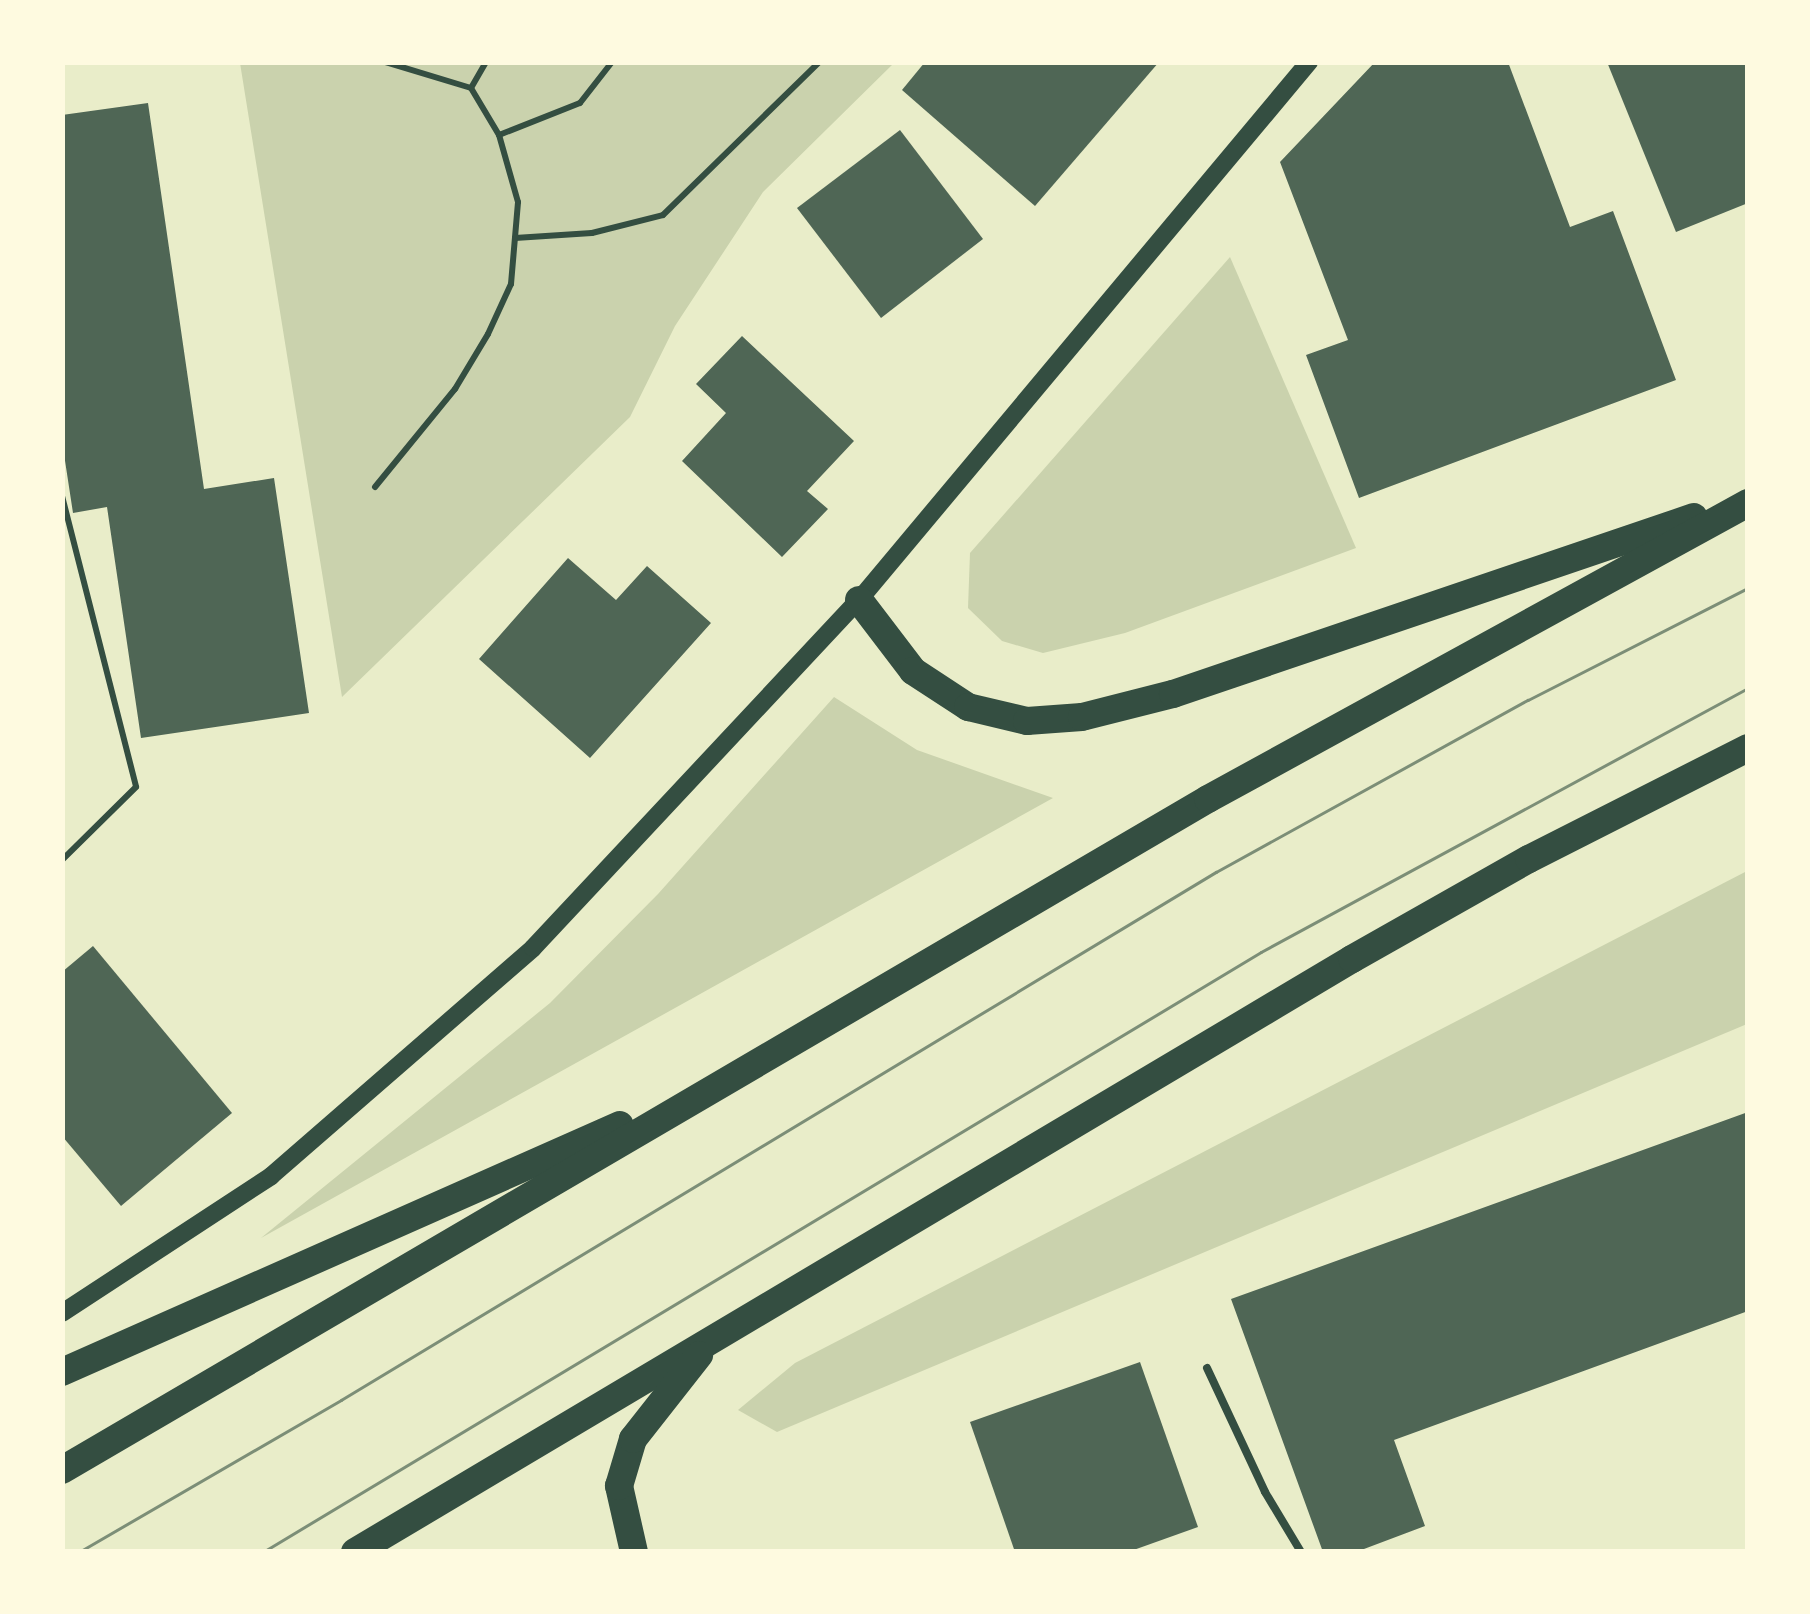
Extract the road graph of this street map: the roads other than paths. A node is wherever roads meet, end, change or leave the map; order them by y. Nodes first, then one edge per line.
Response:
1 (1309, 62) edge
2 (1748, 501) edge
3 (859, 600) junction
4 (1748, 748) edge
5 (745, 1070) junction
6 (62, 1313) edge
7 (710, 1341) junction
8 (1207, 1368) dead end
9 (62, 1372) edge
10 (62, 1470) edge
11 (355, 1552) edge
12 (634, 1552) edge
13 (1301, 1552) edge

1 - 3 street
2 - 3 highway
2 - 5 highway
3 - 6 street
4 - 7 highway
5 - 9 highway
5 - 10 highway
7 - 11 highway
7 - 12 highway
8 - 13 lane

